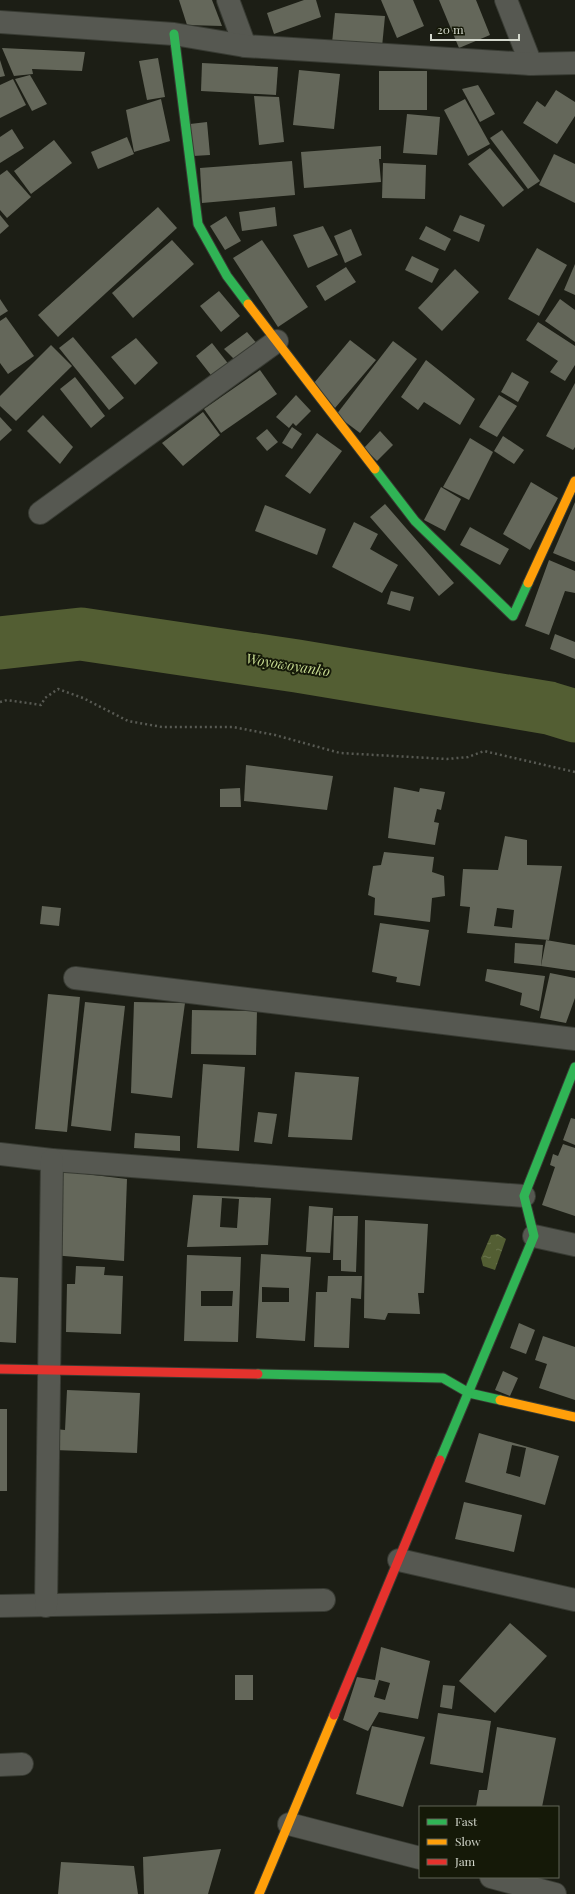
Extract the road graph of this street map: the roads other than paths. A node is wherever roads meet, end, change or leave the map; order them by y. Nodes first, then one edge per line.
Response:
1 (228, 0) edge
2 (506, 0) edge
3 (0, 22) edge
4 (174, 34) junction
5 (245, 46) junction
6 (575, 63) edge
7 (531, 64) junction
8 (277, 341) junction
9 (575, 481) edge
10 (40, 513) dead end
11 (75, 978) dead end
12 (575, 1039) edge
13 (575, 1067) edge
14 (0, 1154) edge
15 (52, 1160) junction
16 (524, 1196) junction
17 (534, 1236) junction
18 (575, 1245) edge
19 (0, 1369) edge
20 (48, 1370) junction
21 (469, 1393) junction
22 (575, 1417) edge
23 (399, 1560) junction
24 (324, 1600) dead end
25 (575, 1600) edge
26 (0, 1606) edge
27 (46, 1606) junction
28 (22, 1764) dead end
29 (0, 1765) edge
30 (288, 1824) junction
31 (419, 1858) edge
32 (495, 1878) edge
33 (259, 1894) edge
34 (556, 1894) edge

1 - 5 street
2 - 7 street
3 - 4 street
4 - 5 street
4 - 8 street
5 - 7 street
6 - 7 street
8 - 9 street
8 - 10 street
11 - 12 street
13 - 16 street
14 - 15 street
15 - 16 street
15 - 20 street
16 - 17 street
17 - 18 street
17 - 21 street
19 - 20 street
20 - 21 street
20 - 27 street
21 - 22 street
21 - 23 street
23 - 25 street
23 - 30 street
24 - 27 street
26 - 27 street
28 - 29 street
30 - 31 street
30 - 33 street
32 - 34 street

